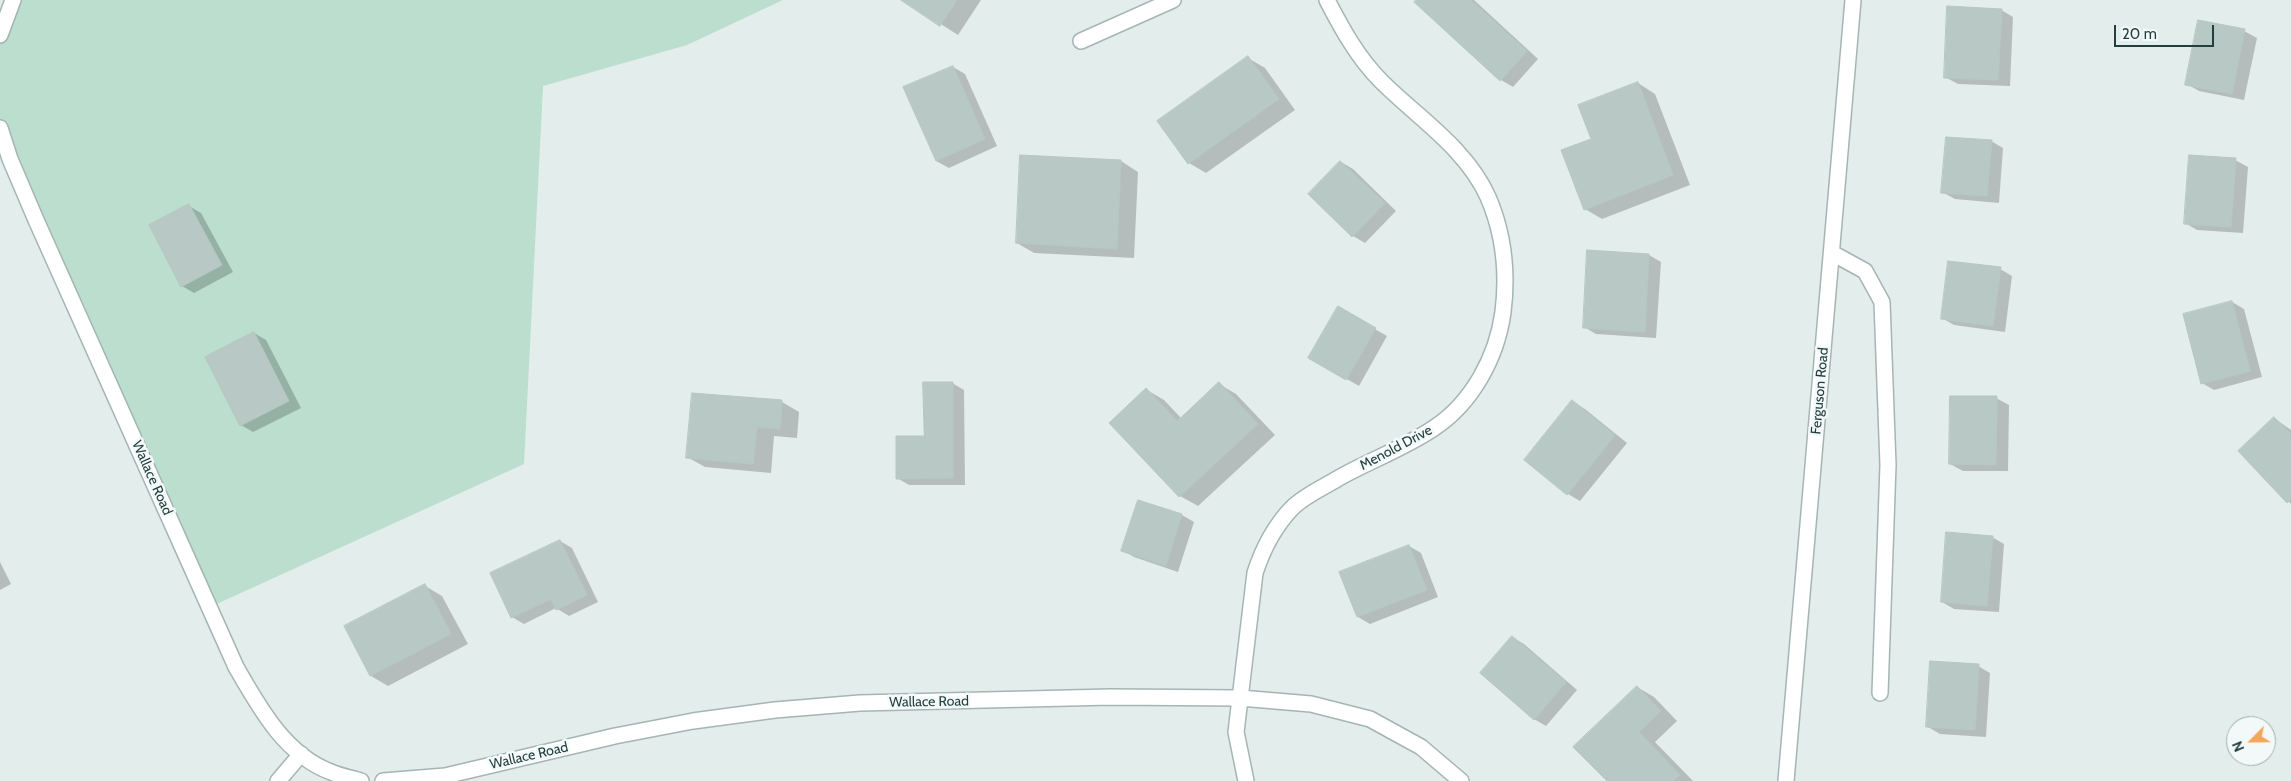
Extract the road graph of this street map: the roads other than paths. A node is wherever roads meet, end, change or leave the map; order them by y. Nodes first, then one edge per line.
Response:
1 (13, 0) edge
2 (1173, 0) edge
3 (1327, 0) edge
4 (1853, 0) edge
5 (0, 35) edge
6 (1081, 41) dead end
7 (0, 128) edge
8 (1832, 253) junction
9 (1880, 693) dead end
10 (1240, 698) junction
11 (301, 754) junction
12 (278, 781) edge
13 (361, 781) edge
14 (383, 781) edge
15 (1246, 781) edge
16 (1461, 781) edge
17 (1786, 781) edge

1 - 5 street
2 - 6 street
3 - 10 street, Menold Drive
4 - 8 street, Ferguson Road
7 - 11 street, Wallace Road
8 - 9 street
8 - 17 street, Ferguson Road
10 - 14 street, Wallace Road
10 - 15 street, Menold Drive
10 - 16 street, Wallace Road
11 - 12 street
11 - 13 street, Wallace Road

